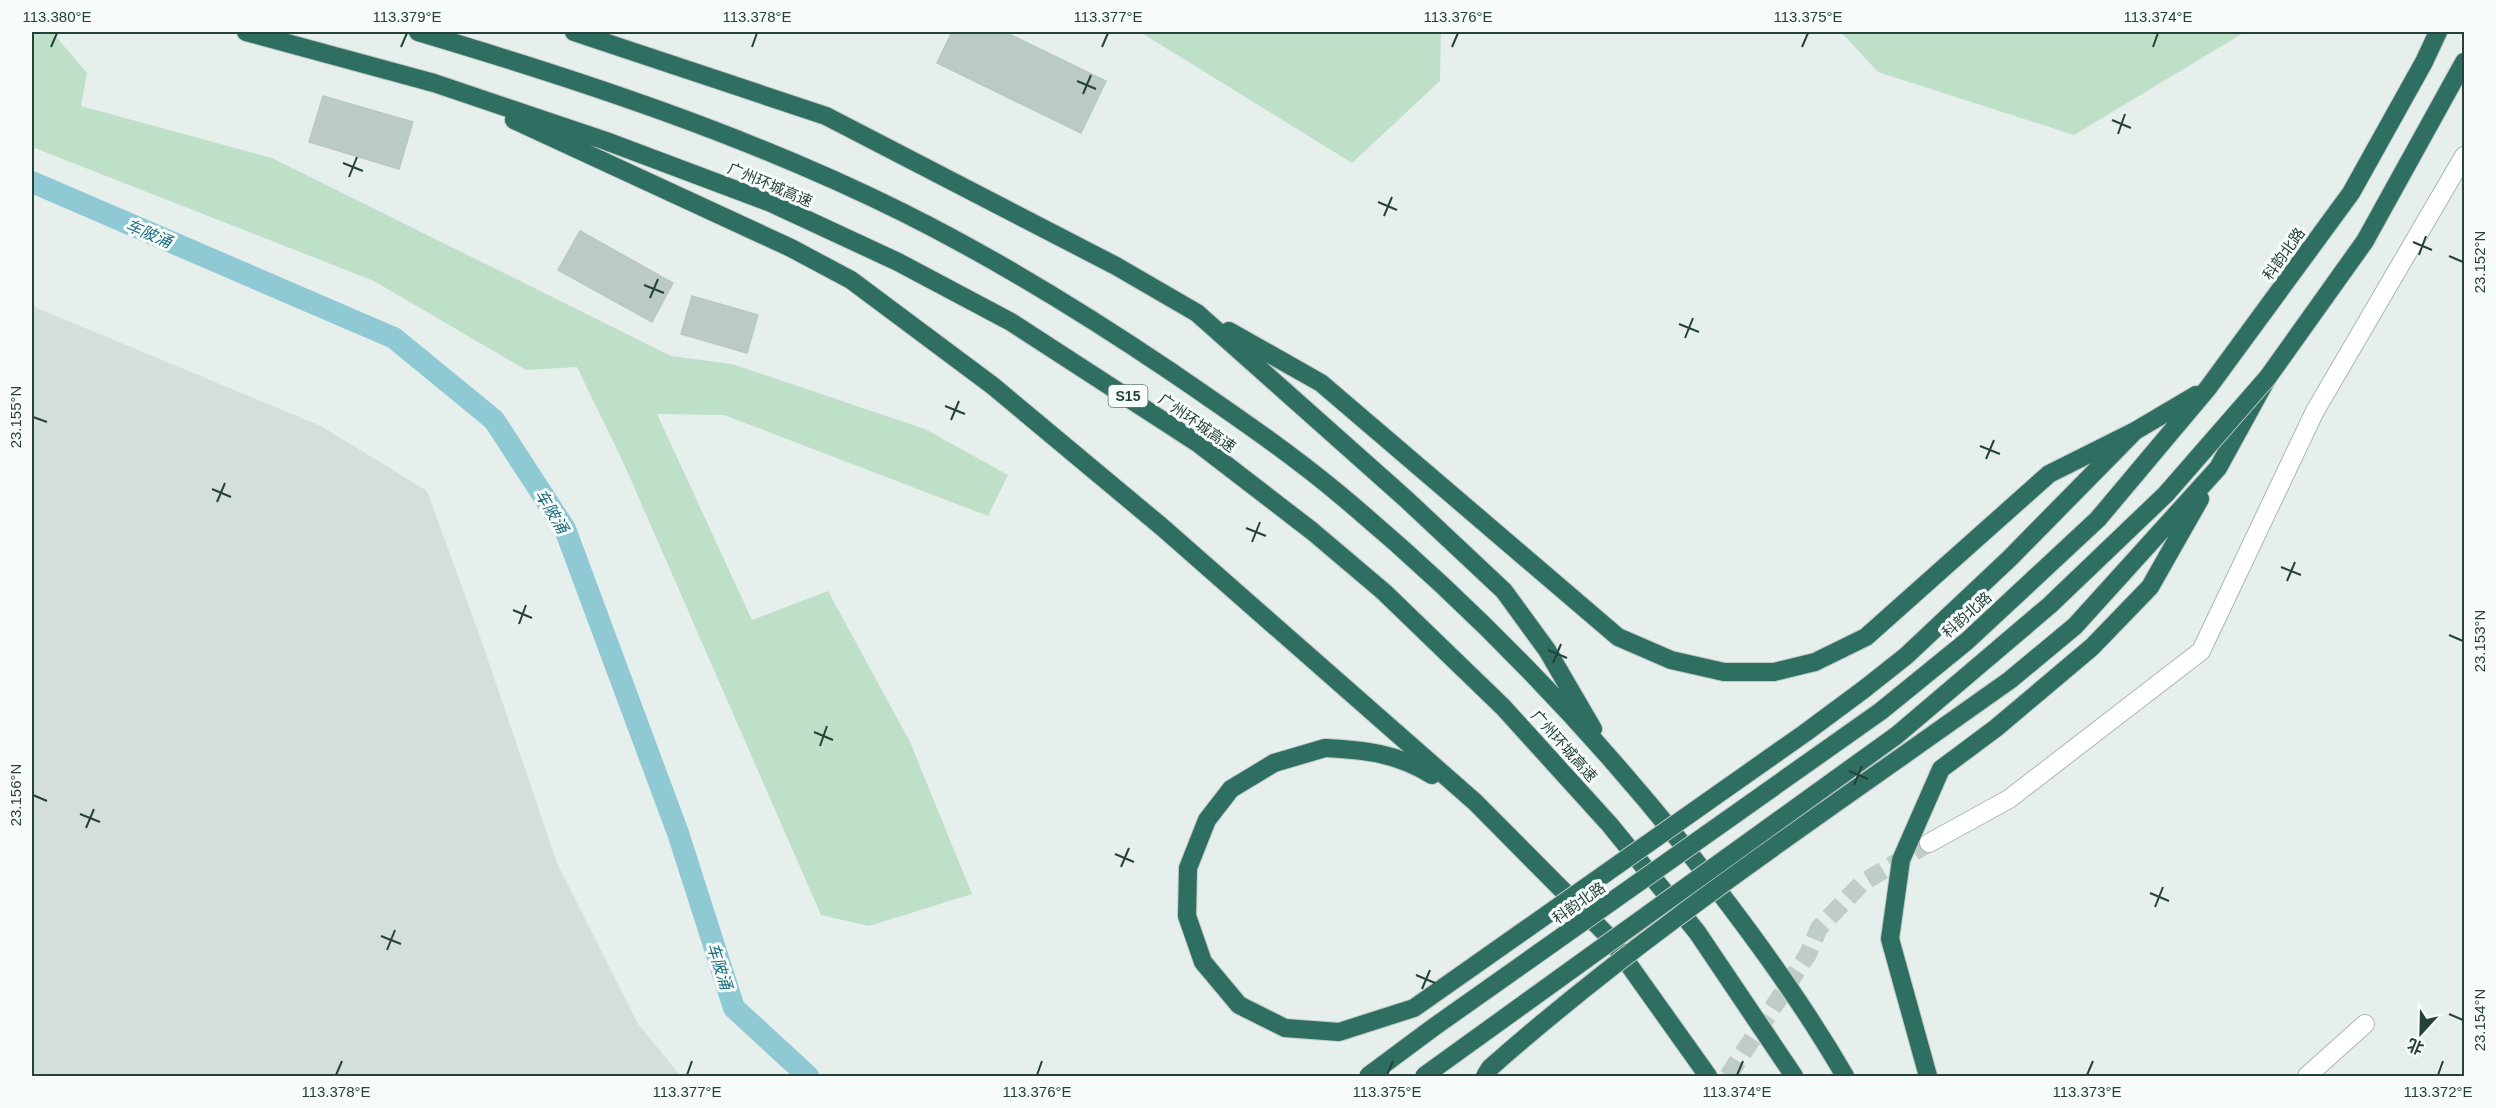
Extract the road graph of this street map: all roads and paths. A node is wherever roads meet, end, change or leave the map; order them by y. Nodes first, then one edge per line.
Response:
1 (246, 32) edge
2 (418, 32) edge
3 (574, 32) edge
4 (2438, 32) edge
5 (2464, 62) edge
6 (434, 83) junction
7 (2464, 156) edge
8 (1197, 313) junction
9 (2268, 377) junction
10 (2208, 388) junction
11 (2135, 431) junction
12 (2218, 468) junction
13 (1610, 759) junction
14 (1475, 802) junction
15 (1929, 843) tunnel mouth
16 (2366, 1024) dead end
17 (1708, 1076) edge
18 (1368, 1077) edge
19 (1424, 1077) edge
20 (1485, 1077) edge
21 (1794, 1077) edge
22 (1845, 1077) edge
23 (1928, 1077) edge
24 (2307, 1077) edge

1 - 6 highway, 广州环城高速 / S15
2 - 13 highway, 广州环城高速
3 - 8 highway
4 - 10 highway, 科韵北路
5 - 9 highway
6 - 14 highway
6 - 21 highway, 广州环城高速 / S15
7 - 15 street
8 - 11 highway
8 - 13 highway
9 - 12 highway
9 - 19 highway, bridge
10 - 11 highway
10 - 18 highway, 科韵北路, bridge
11 - 14 highway, bridge
12 - 20 highway, bridge
12 - 23 highway
13 - 22 highway, 广州环城高速
14 - 17 highway
16 - 24 street

